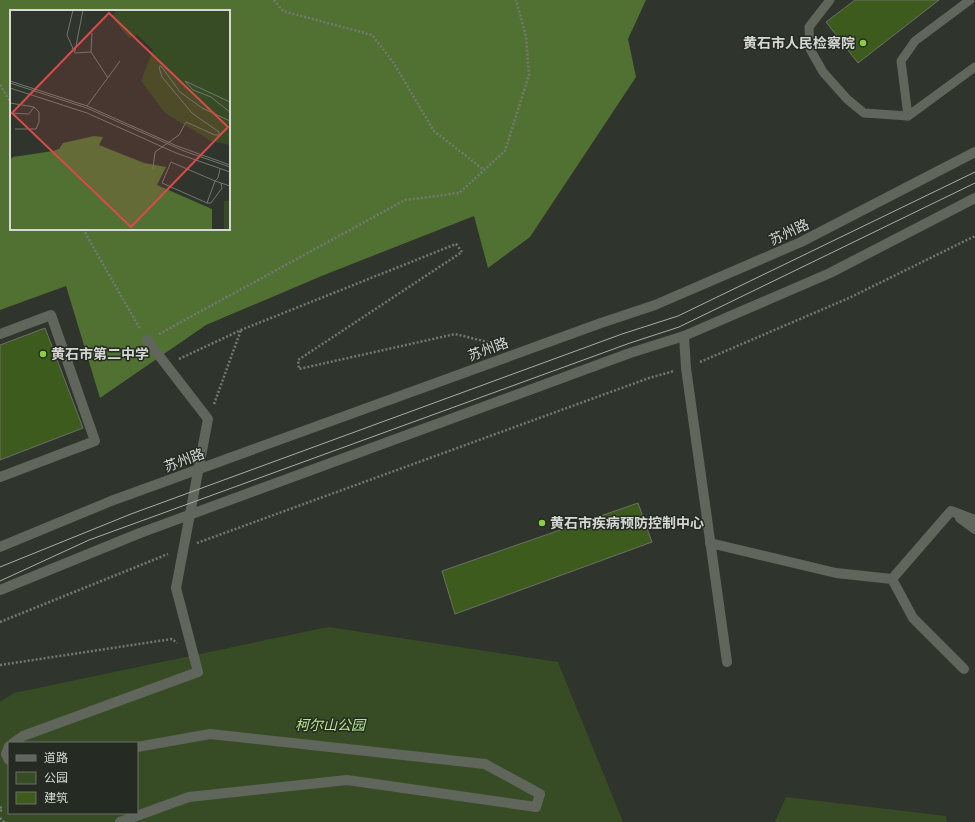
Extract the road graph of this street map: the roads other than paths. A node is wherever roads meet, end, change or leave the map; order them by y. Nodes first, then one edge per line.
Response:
1 (830, 0) edge
2 (970, 0) edge
3 (975, 67) edge
4 (908, 116) junction
5 (975, 152) edge
6 (975, 198) edge
7 (0, 334) edge
8 (684, 336) junction
9 (147, 340) road end
10 (0, 477) edge
11 (951, 511) junction
12 (975, 520) edge
13 (975, 529) edge
14 (710, 543) junction
15 (0, 547) edge
16 (892, 579) junction
17 (0, 590) edge
18 (727, 662) dead end
19 (964, 669) dead end
20 (14, 742) edge
21 (138, 747) edge
22 (8, 749) edge
23 (8, 758) edge
24 (120, 822) edge

1 - 4 lane
2 - 4 lane
3 - 4 lane
5 - 15 street, 苏州路
6 - 8 street
7 - 10 street
8 - 14 street
8 - 17 street
9 - 20 street
11 - 12 street
11 - 13 street
11 - 16 street
14 - 16 street
14 - 18 street
16 - 19 street
21 - 24 street
22 - 23 street

